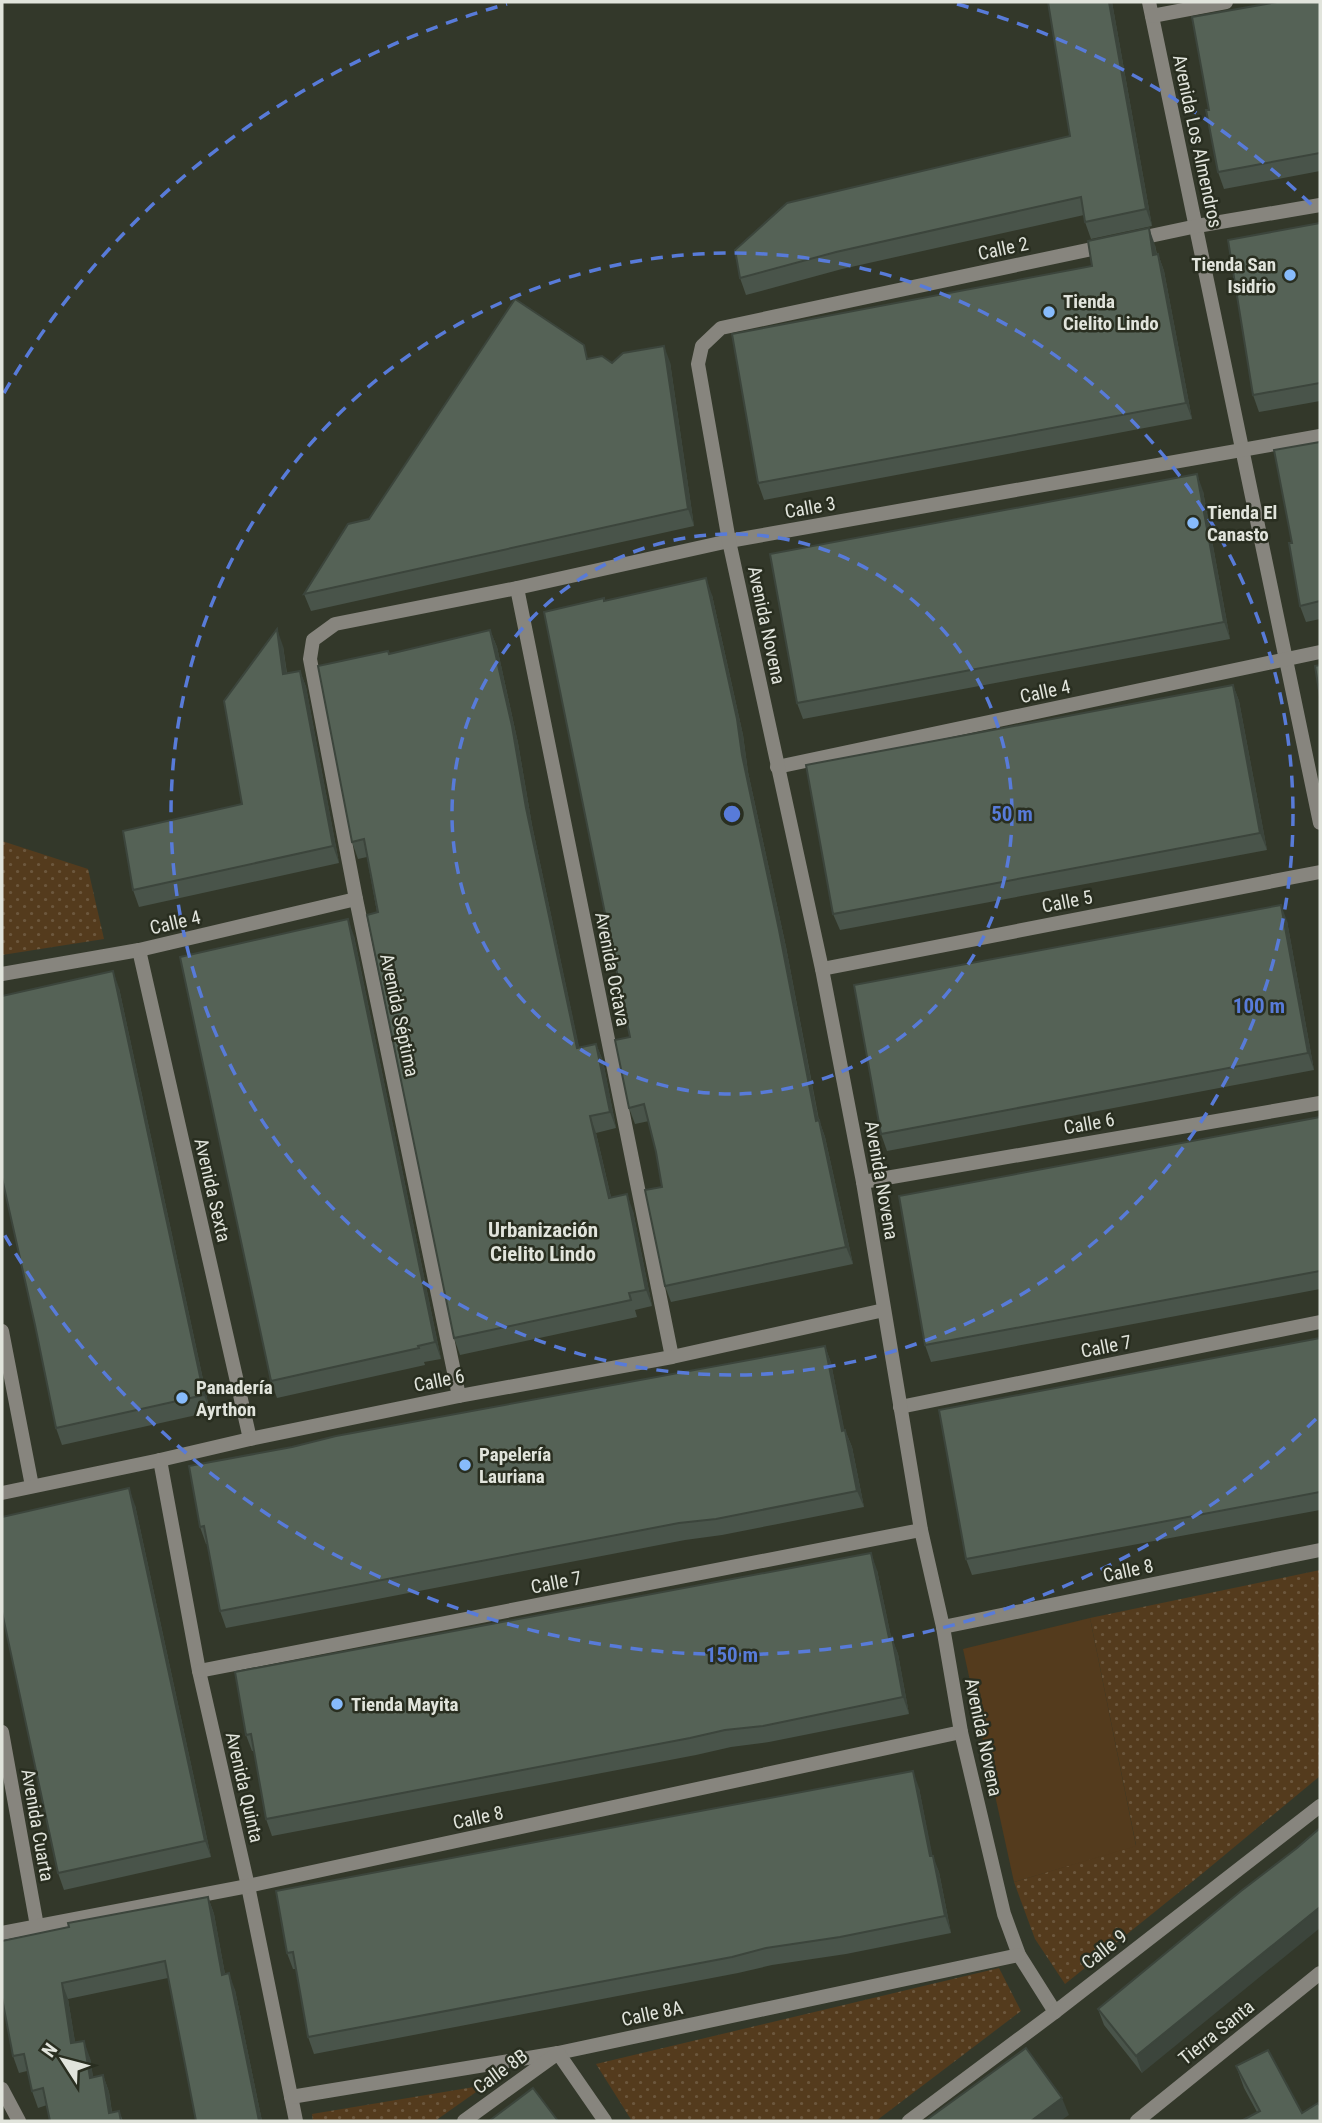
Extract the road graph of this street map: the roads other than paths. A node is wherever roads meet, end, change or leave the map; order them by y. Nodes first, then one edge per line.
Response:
1 (1226, 2) edge
2 (1151, 9) edge
3 (1320, 205) edge
4 (1196, 226) junction
5 (702, 346) joint
6 (1320, 436) edge
7 (1243, 451) junction
8 (729, 541) junction
9 (517, 588) junction
10 (313, 640) joint
11 (1320, 652) edge
12 (1287, 659) junction
13 (777, 767) junction
14 (1320, 823) edge
15 (1320, 872) edge
16 (356, 900) junction
17 (139, 950) junction
18 (822, 969) junction
19 (2, 974) edge
20 (1320, 1103) edge
21 (863, 1182) junction
22 (884, 1310) junction
23 (1320, 1322) edge
24 (2, 1331) edge
25 (671, 1357) junction
26 (459, 1396) junction
27 (900, 1407) junction
28 (250, 1438) junction
29 (160, 1460) junction
30 (32, 1486) junction
31 (2, 1493) edge
32 (921, 1530) junction
33 (1320, 1550) edge
34 (943, 1627) junction
35 (198, 1671) junction
36 (2, 1732) edge
37 (961, 1732) junction
38 (1320, 1806) edge
39 (248, 1886) junction
40 (37, 1926) junction
41 (2, 1933) edge
42 (1019, 1955) junction
43 (1320, 1973) edge
44 (1055, 2011) junction
45 (558, 2053) junction
46 (2, 2089) edge
47 (291, 2097) junction
48 (19, 2121) edge
49 (296, 2121) edge
50 (464, 2121) edge
51 (605, 2121) edge
52 (909, 2121) edge
53 (1137, 2121) edge

1 - 2 street
2 - 4 street, Avenida Los Almendros
3 - 4 street, Calle 2
4 - 5 street, Calle 2
4 - 7 street, Avenida Los Almendros
5 - 8 street, Avenida Novena
6 - 7 street, Calle 3
7 - 8 street, Calle 3
7 - 12 street, Avenida Los Almendros
8 - 9 street, Calle 3
8 - 13 street, Avenida Novena
9 - 10 street, Calle 3
9 - 25 street, Avenida Octava
10 - 16 street, Avenida Séptima
11 - 12 street, Calle 4
12 - 13 street, Calle 4
12 - 14 street, Avenida Los Almendros
13 - 18 street, Avenida Novena
15 - 18 street, Calle 5
16 - 17 street, Calle 4
16 - 26 street, Avenida Séptima
17 - 19 street, Calle 4
17 - 28 street, Avenida Sexta
18 - 21 street, Avenida Novena
20 - 21 street, Calle 6
21 - 22 street, Avenida Novena
22 - 25 street, Calle 6
22 - 27 street, Avenida Novena
23 - 27 street, Calle 7
24 - 30 street
25 - 26 street, Calle 6
26 - 28 street, Calle 6
27 - 32 street, Avenida Novena
28 - 29 street, Calle 6
29 - 30 street, Calle 6
29 - 35 street, Avenida Quinta
30 - 31 street, Calle 6
32 - 34 street, Avenida Novena
32 - 35 street, Calle 7
33 - 34 street, Calle 8
34 - 37 street, Avenida Novena
35 - 39 street, Avenida Quinta
36 - 40 street, Avenida Cuarta
37 - 39 street, Calle 8
37 - 42 street, Avenida Novena
38 - 44 street, Calle 9
39 - 40 street, Calle 8
39 - 47 street, Avenida Quinta
40 - 41 street, Calle 8
42 - 44 street, Avenida Novena
42 - 45 street, Calle 8A
43 - 53 street, Tierra Santa
44 - 52 street, Calle 9
45 - 47 street, Calle 8A
45 - 50 street, Calle 8B
45 - 51 street
46 - 48 street
47 - 49 street, Avenida Quinta

